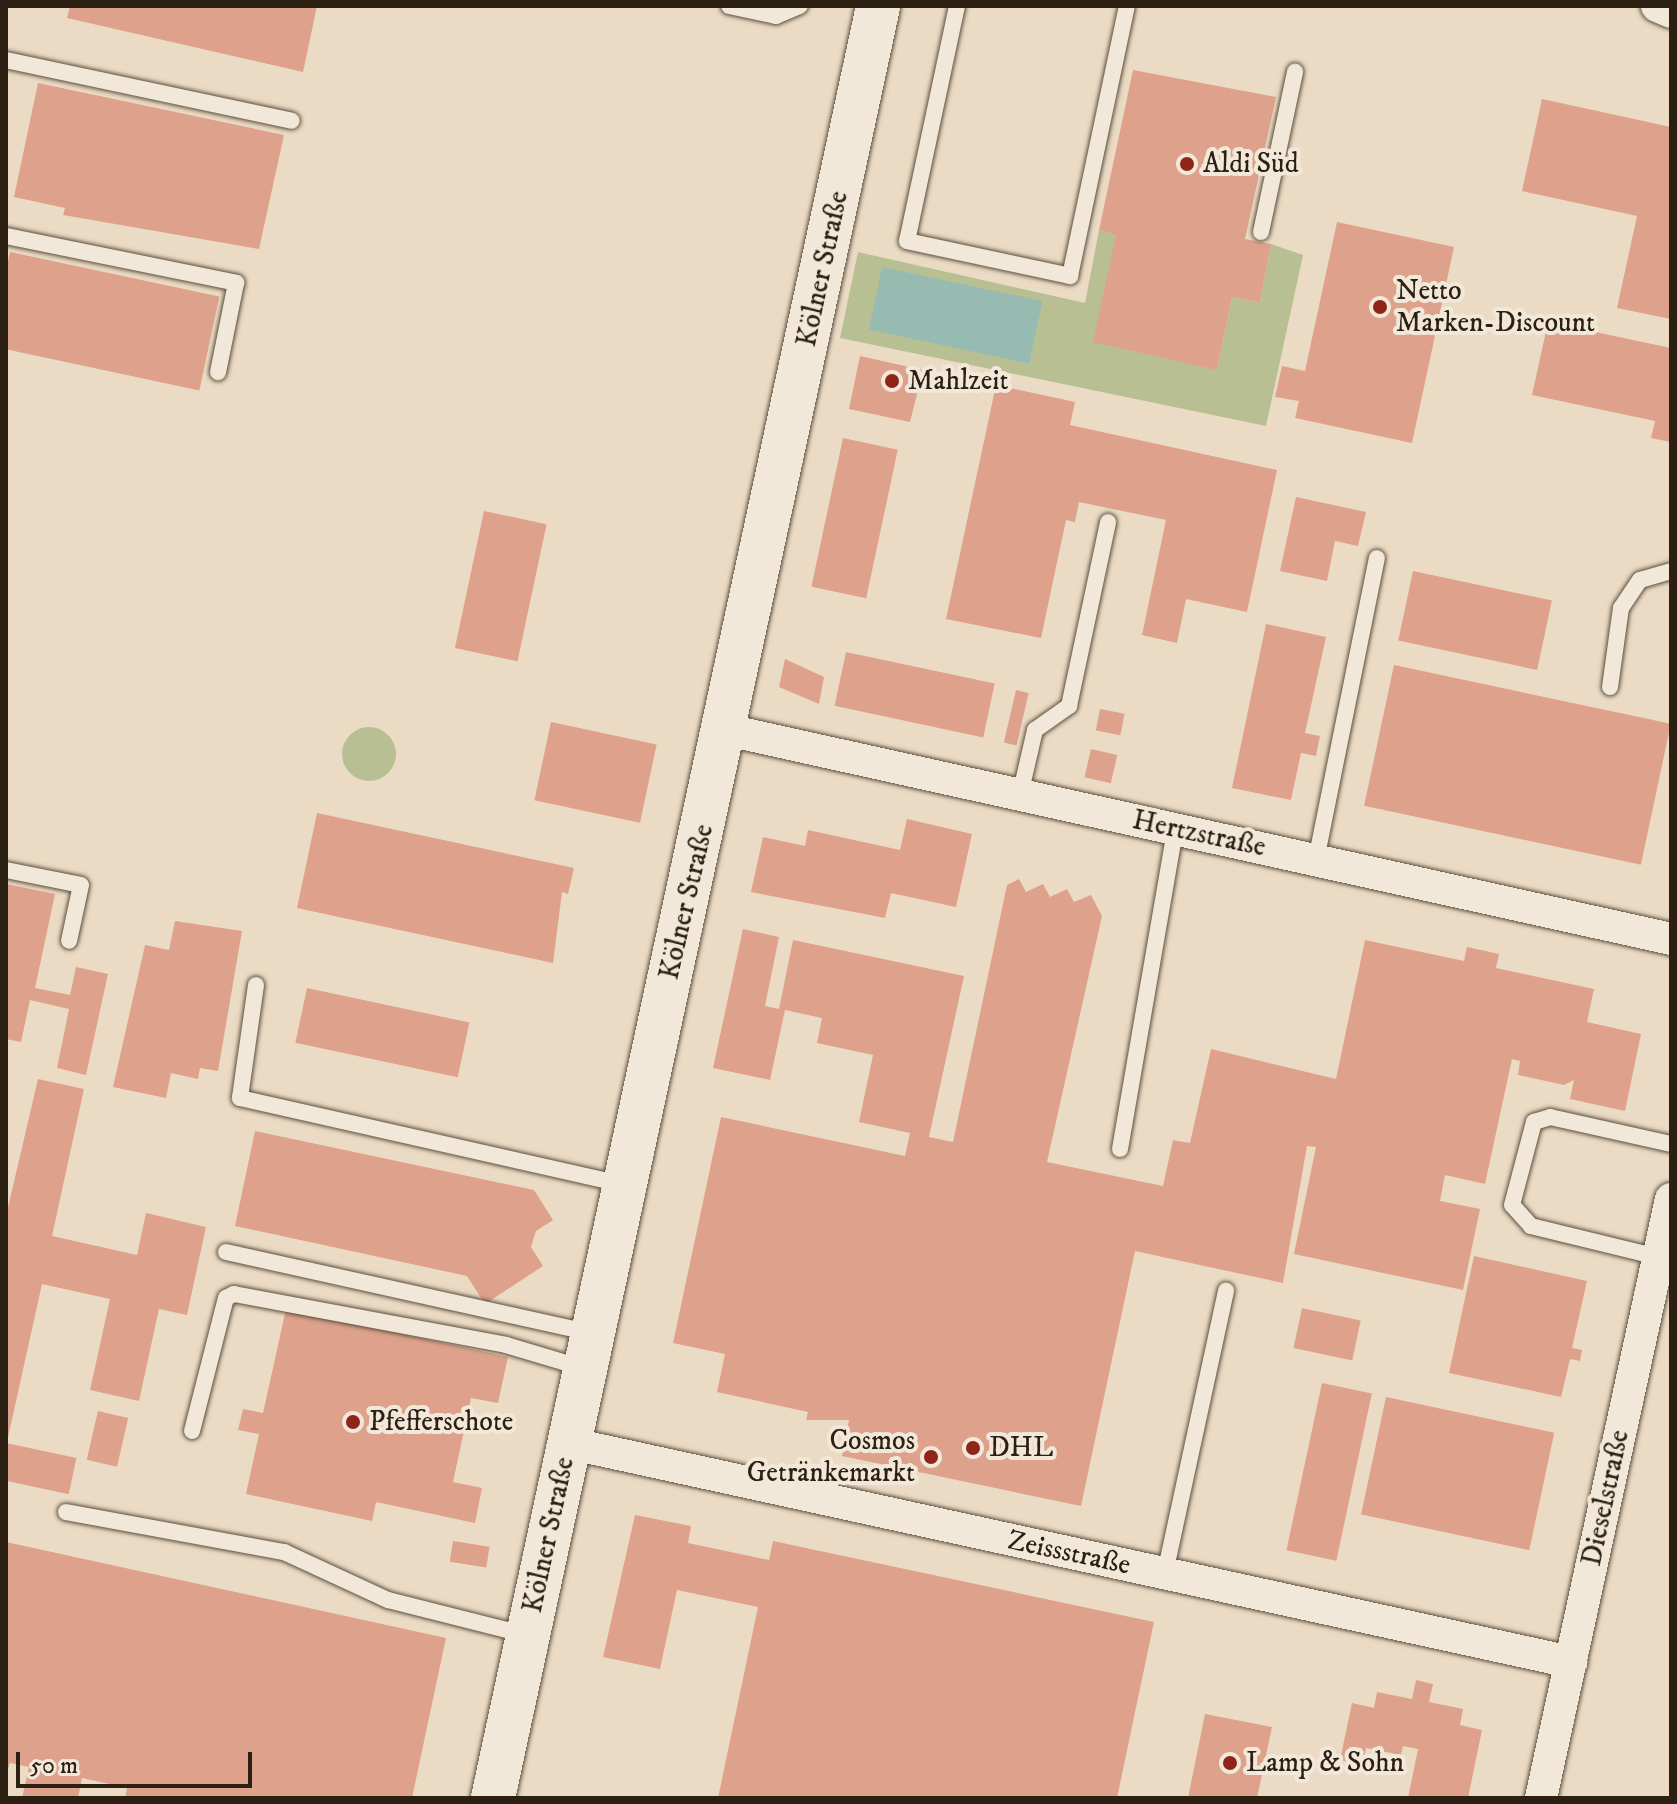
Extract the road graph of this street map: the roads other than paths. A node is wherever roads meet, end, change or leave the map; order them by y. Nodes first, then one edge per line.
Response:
1 (729, 6) edge
2 (800, 6) edge
3 (878, 6) edge
4 (957, 6) edge
5 (1127, 6) edge
6 (1657, 6) edge
7 (1671, 12) edge
8 (6, 60) edge
9 (1295, 72) dead end
10 (292, 121) dead end
11 (1261, 232) dead end
12 (6, 236) edge
13 (218, 372) dead end
14 (1108, 522) dead end
15 (1377, 558) dead end
16 (1671, 571) edge
17 (1610, 687) dead end
18 (727, 730) junction
19 (1020, 795) junction
20 (1175, 829) junction
21 (1316, 860) junction
22 (6, 870) edge
23 (1671, 939) edge
24 (69, 941) dead end
25 (256, 985) dead end
26 (1671, 1144) edge
27 (1120, 1149) dead end
28 (625, 1185) junction
29 (1671, 1199) edge
30 (226, 1252) dead end
31 (1658, 1257) junction
32 (1226, 1291) dead end
33 (588, 1351) junction
34 (192, 1431) dead end
35 (568, 1443) junction
36 (66, 1512) dead end
37 (1165, 1573) junction
38 (527, 1636) junction
39 (1571, 1662) junction
40 (493, 1798) edge
41 (1541, 1798) edge

1 - 2 lane
3 - 18 street, Kölner Straße
4 - 5 lane
6 - 7 street
8 - 10 lane
9 - 11 lane
12 - 13 lane
14 - 19 lane
15 - 21 lane
16 - 17 lane
18 - 19 street, Hertzstraße
18 - 28 street, Kölner Straße
19 - 20 street, Hertzstraße
20 - 21 street, Hertzstraße
20 - 27 lane
21 - 23 street, Hertzstraße
22 - 24 lane
25 - 28 lane
26 - 31 lane
28 - 33 street, Kölner Straße
29 - 31 street, Dieselstraße
30 - 33 lane
31 - 39 street, Dieselstraße
32 - 37 lane
33 - 34 lane
33 - 35 street, Kölner Straße
35 - 37 street, Zeissstraße
35 - 38 street, Kölner Straße
36 - 38 lane
37 - 39 street, Zeissstraße
38 - 40 street, Kölner Straße
39 - 41 street, Dieselstraße

